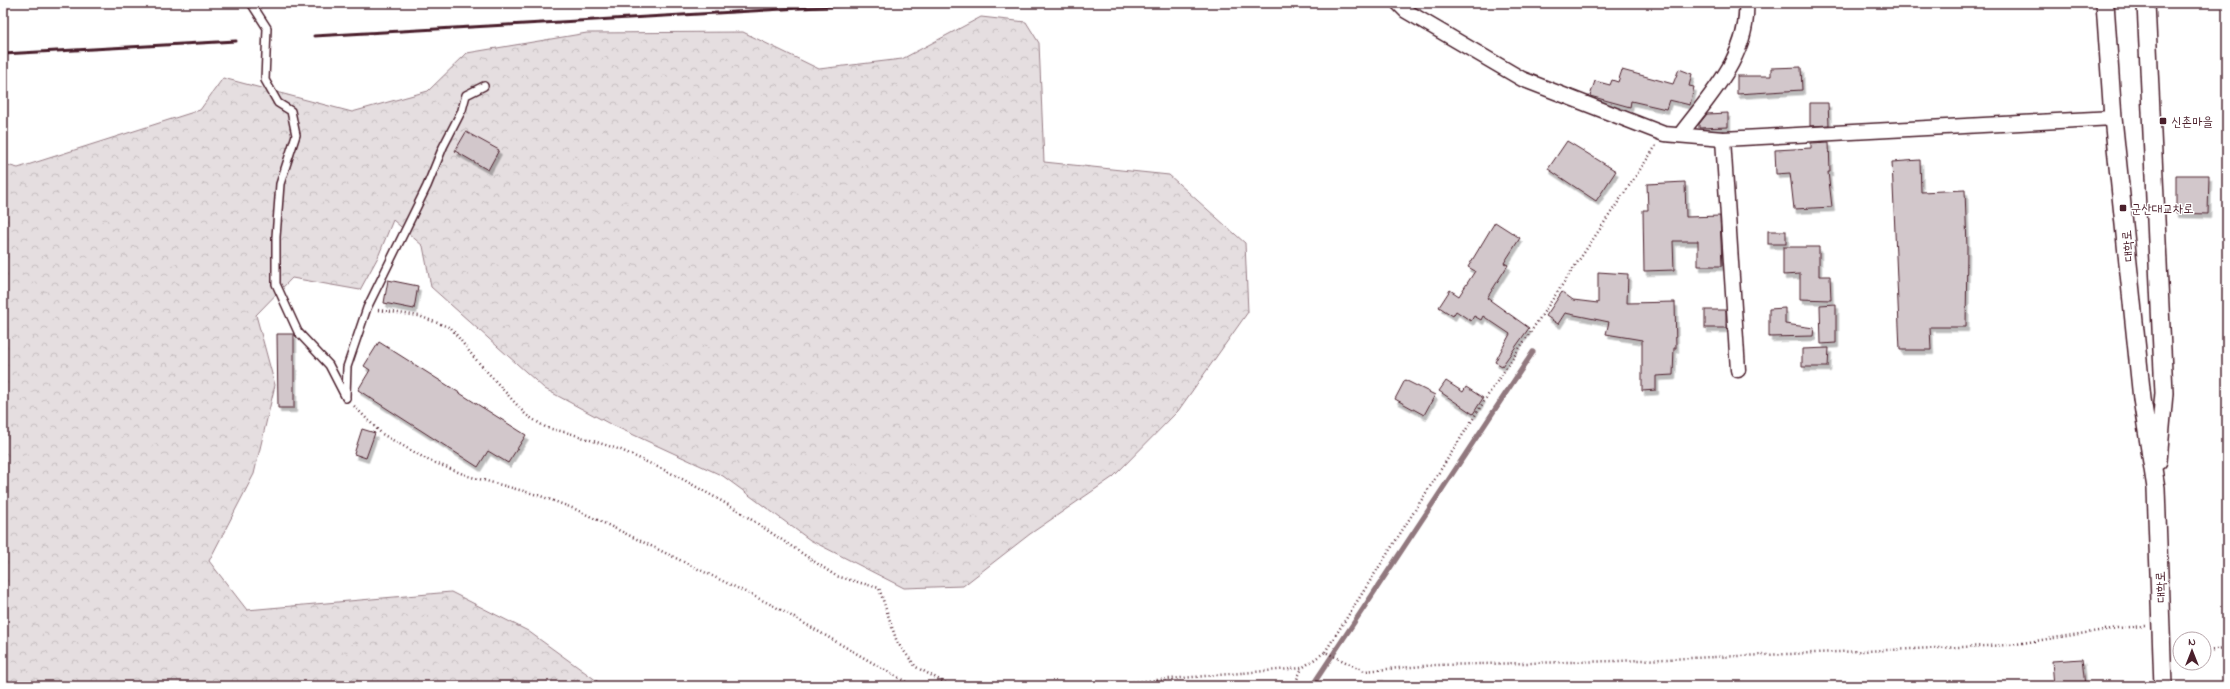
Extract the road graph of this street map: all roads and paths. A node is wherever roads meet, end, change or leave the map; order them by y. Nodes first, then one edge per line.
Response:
1 (251, 3) edge
2 (1398, 3) edge
3 (1746, 3) edge
4 (2105, 3) edge
5 (2146, 3) edge
6 (484, 86) dead end
7 (2113, 118) junction
8 (1664, 134) junction
9 (1680, 135) junction
10 (1723, 139) junction
11 (367, 308) junction
12 (1738, 370) dead end
13 (346, 398) junction
14 (2156, 488) junction
15 (2161, 626) junction
16 (2227, 649) edge
17 (2212, 650) edge
18 (1325, 652) junction
19 (1302, 668) junction
20 (913, 686) edge
21 (951, 686) edge
22 (1085, 686) edge
23 (1294, 686) edge
24 (2163, 686) edge

1 - 13 lane
2 - 8 street
3 - 9 street
4 - 7 street, 대학로
5 - 14 street, 대학로
6 - 11 lane
7 - 10 street
7 - 14 street, 대학로
8 - 9 street
8 - 18 path
9 - 10 street
10 - 12 street
11 - 13 lane
11 - 21 path
13 - 20 path
14 - 15 street, 대학로
15 - 18 path
15 - 24 street, 대학로
16 - 17 path
18 - 19 path
19 - 22 path
19 - 23 path

